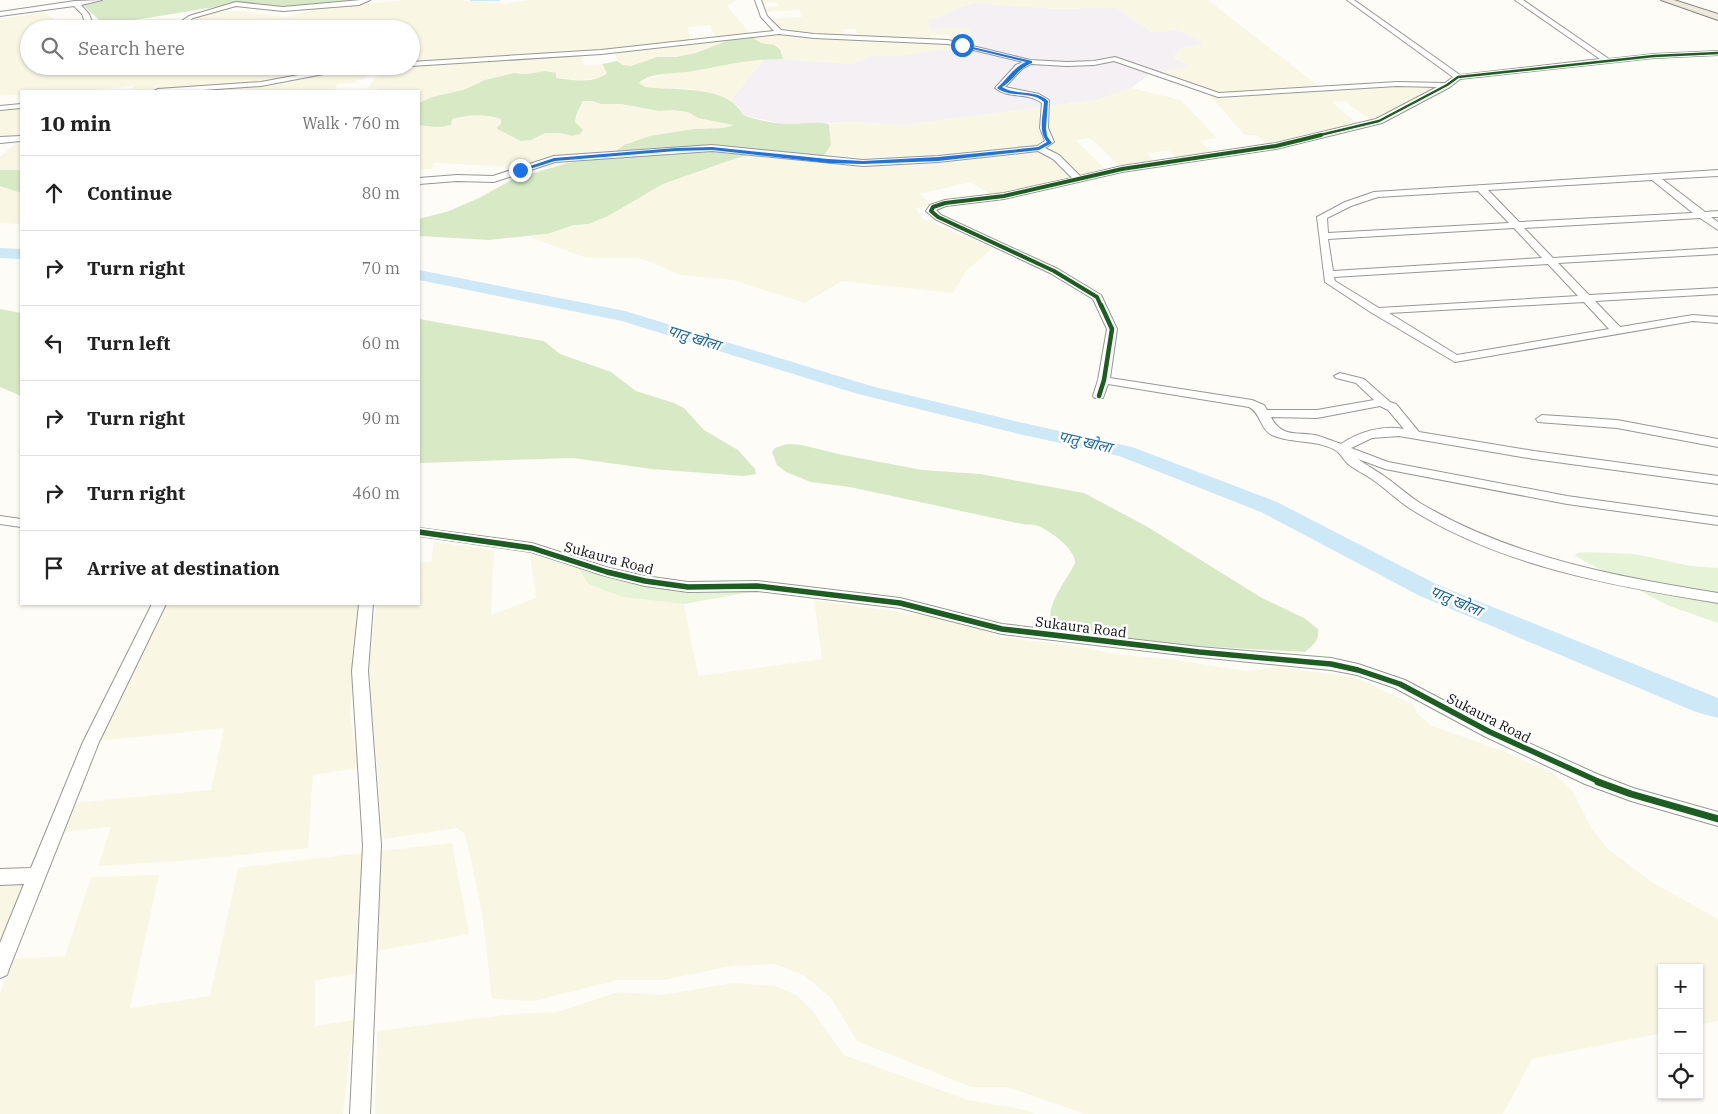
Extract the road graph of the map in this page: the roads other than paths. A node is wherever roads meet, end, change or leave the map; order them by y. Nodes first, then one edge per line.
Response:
1 (99, 0) edge
2 (368, 0) edge
3 (758, 0) edge
4 (1350, 0) edge
5 (1518, 0) edge
6 (1665, 0) edge
7 (75, 3) junction
8 (0, 14) edge
9 (1718, 17) edge
10 (89, 20) edge
11 (186, 20) edge
12 (779, 32) junction
13 (1702, 53) junction
14 (1718, 53) edge
15 (1718, 61) edge
16 (1030, 62) junction
17 (1608, 62) junction
18 (420, 63) edge
19 (311, 75) edge
20 (1458, 77) junction
21 (1447, 85) junction
22 (173, 90) edge
23 (20, 106) edge
24 (0, 108) edge
25 (0, 140) edge
26 (20, 140) edge
27 (1039, 148) junction
28 (1718, 173) edge
29 (1656, 178) junction
30 (1078, 179) junction
31 (420, 181) edge
32 (1480, 187) junction
33 (1718, 214) edge
34 (1704, 215) junction
35 (1518, 225) junction
36 (1718, 226) edge
37 (1322, 236) junction
38 (1718, 251) edge
39 (1552, 261) junction
40 (1330, 274) junction
41 (1718, 291) edge
42 (1587, 298) junction
43 (1376, 311) junction
44 (1718, 320) edge
45 (1618, 332) junction
46 (1340, 376) dead end
47 (1104, 380) junction
48 (1099, 396) dead end
49 (1386, 404) junction
50 (1263, 413) junction
51 (1542, 419) dead end
52 (1415, 435) junction
53 (1718, 443) edge
54 (1342, 449) junction
55 (1718, 480) edge
56 (0, 520) edge
57 (1718, 521) edge
58 (20, 522) edge
59 (420, 532) edge
60 (1718, 598) edge
61 (159, 605) edge
62 (366, 605) edge
63 (1718, 820) edge
64 (36, 876) junction
65 (0, 877) edge
66 (0, 969) edge
67 (360, 1114) edge

1 - 7 street
2 - 11 street
3 - 12 street
4 - 20 street
5 - 17 street
6 - 9 main road
7 - 8 street
7 - 10 street
12 - 16 street
12 - 18 street
13 - 14 street
13 - 15 street
13 - 17 street
16 - 21 street
16 - 27 street
17 - 20 street
19 - 22 street
20 - 21 street
21 - 30 street
23 - 24 street
25 - 26 street
27 - 30 street
27 - 31 street
28 - 29 street
29 - 32 street
29 - 34 street
30 - 47 street
32 - 35 street
32 - 37 street
33 - 34 street
34 - 35 street
34 - 36 street
35 - 37 street
35 - 39 street
37 - 40 street
38 - 39 street
39 - 40 street
39 - 42 street
40 - 43 street
41 - 42 street
42 - 43 street
42 - 45 street
43 - 45 street
44 - 45 street
46 - 49 street
47 - 48 street
47 - 50 street
49 - 50 street
49 - 52 street
50 - 54 street
51 - 53 street
52 - 54 street
52 - 55 street
54 - 57 street
54 - 60 street
56 - 58 street
59 - 63 street, Sukaura Road
61 - 64 street
62 - 67 street
64 - 65 street
64 - 66 street

